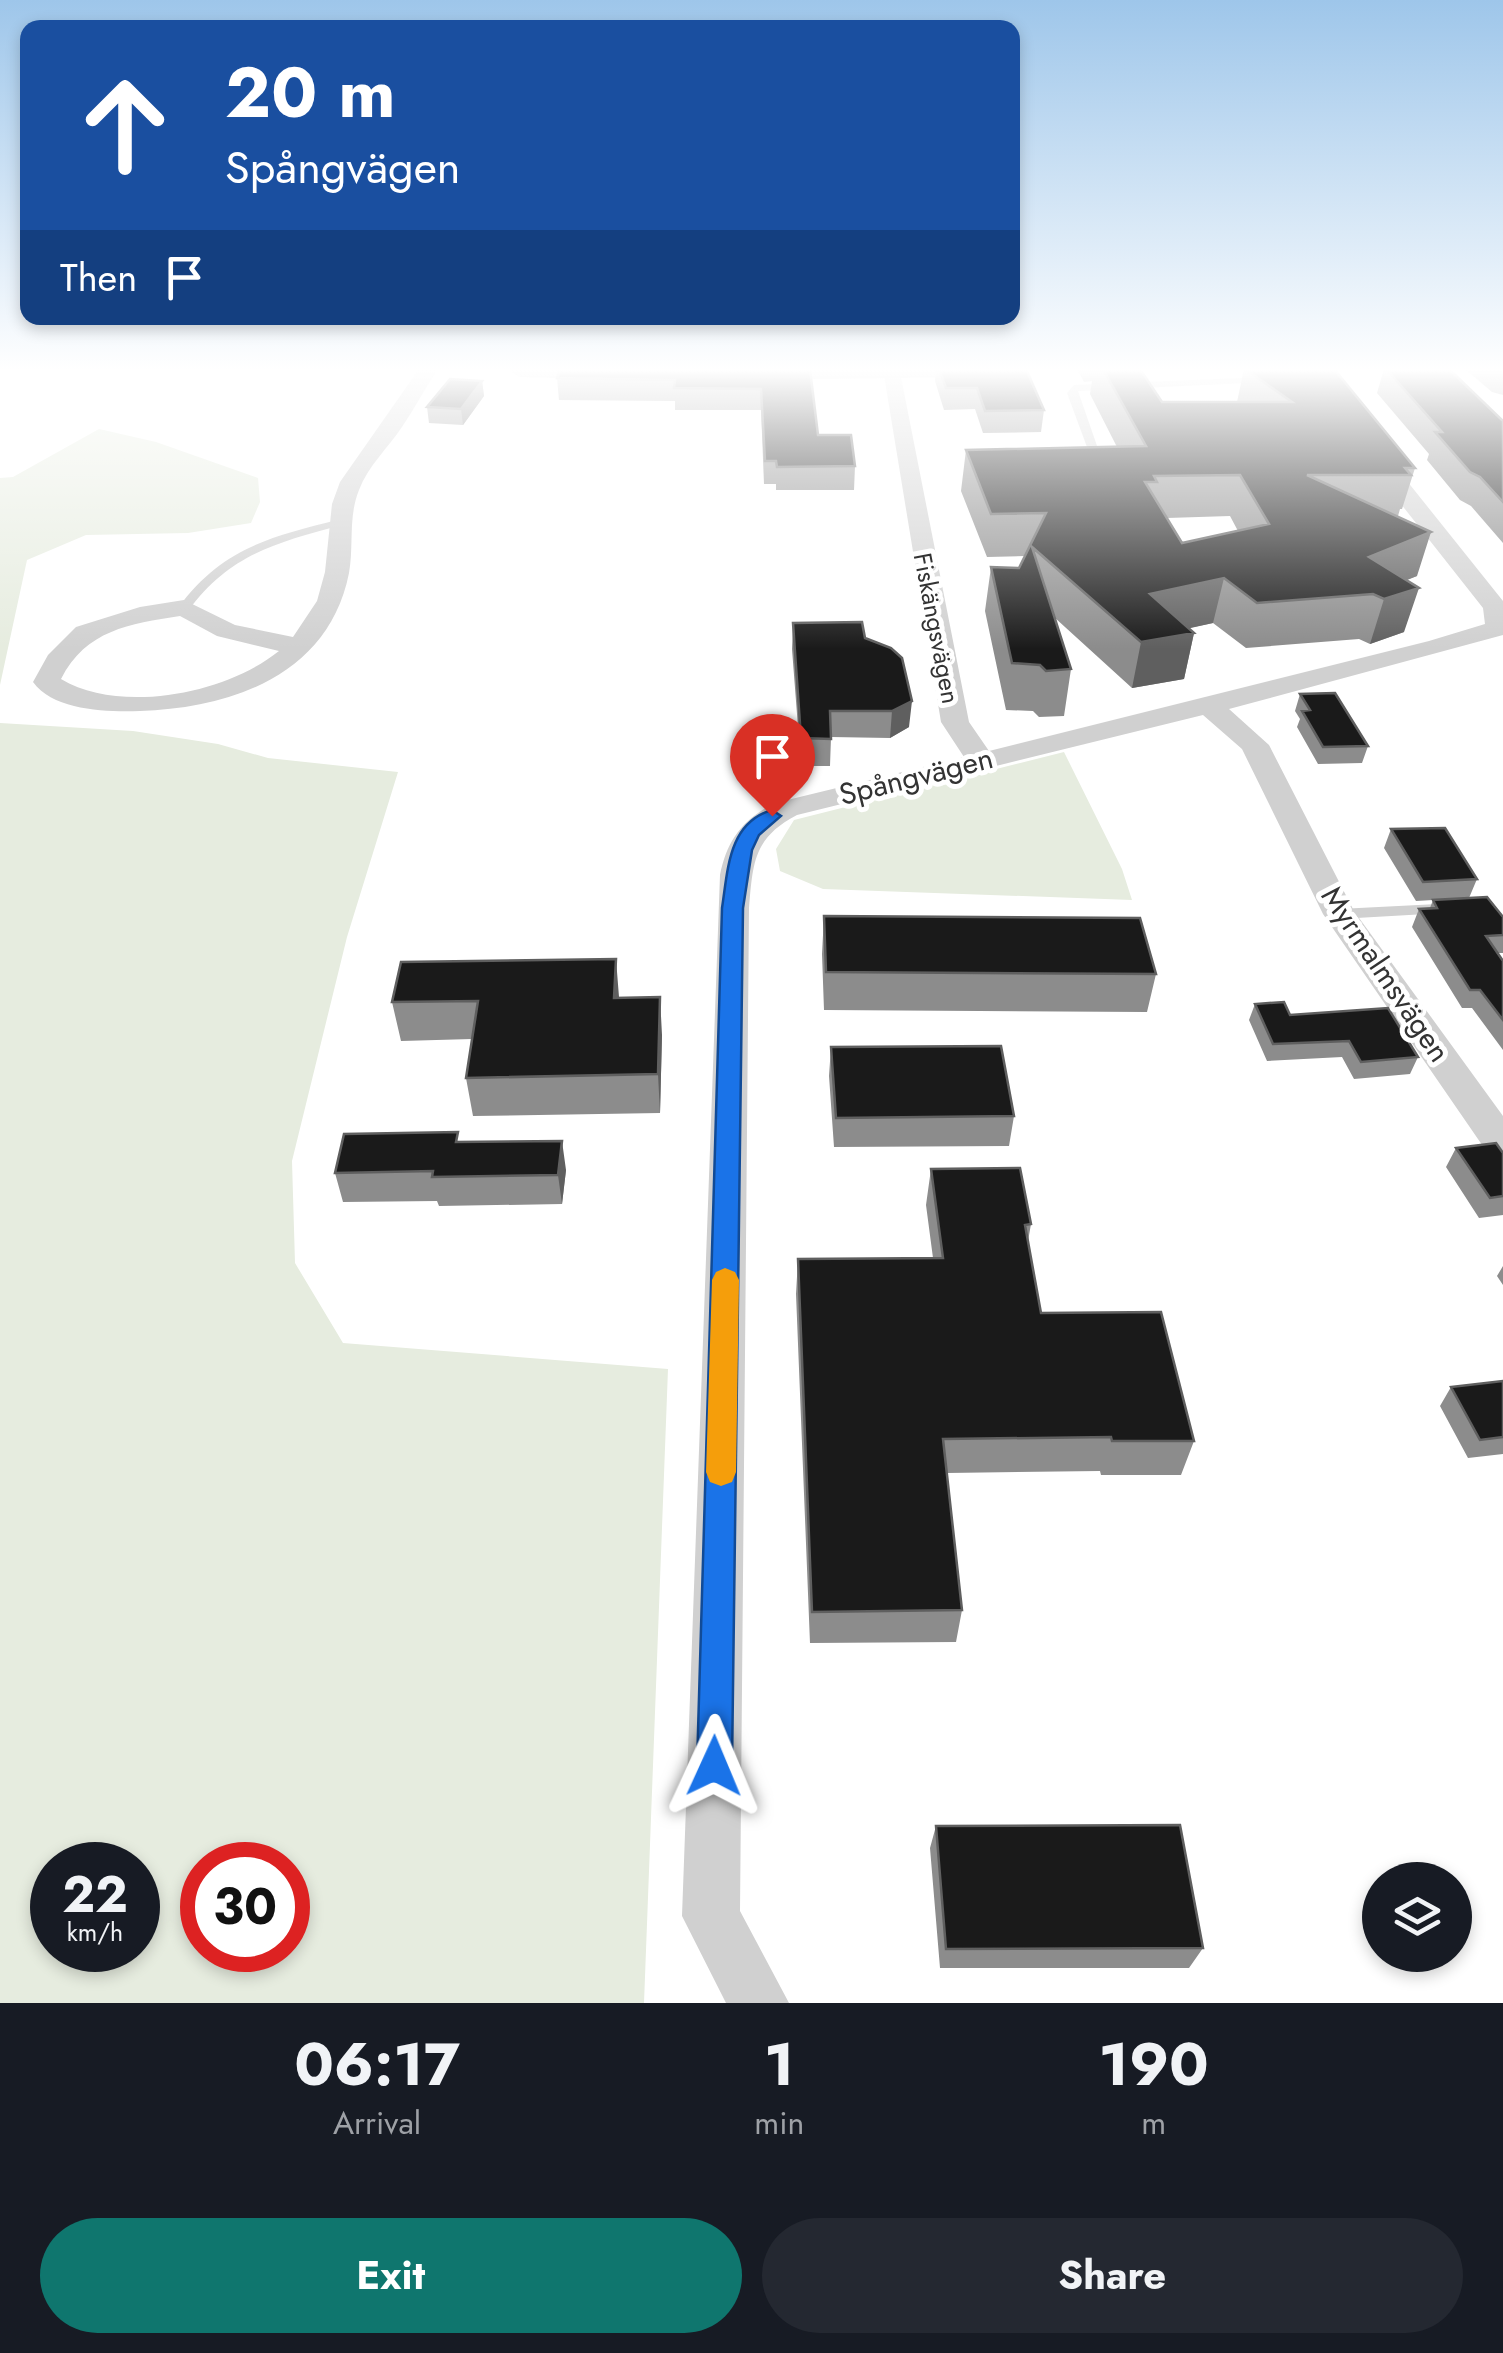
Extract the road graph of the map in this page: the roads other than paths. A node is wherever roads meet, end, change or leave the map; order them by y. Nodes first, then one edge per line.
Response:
1 (365, 462) edge
2 (907, 462) edge
3 (1099, 462) edge
4 (1380, 462) edge
5 (1090, 469) edge
6 (337, 523) junction
7 (184, 608) junction
8 (302, 646) junction
9 (1207, 706) junction
10 (981, 760) junction
11 (1448, 908) edge
12 (1339, 914) junction
13 (1502, 1141) edge
14 (759, 2003) edge

1 - 6 street
2 - 10 street, Fiskängsvägen
3 - 5 lane
4 - 9 street, Spångvägen
6 - 7 lane
6 - 8 street
7 - 8 street
7 - 8 street
9 - 10 street, Spångvägen
9 - 12 street, Myrmalmsvägen
10 - 14 street, Spångvägen
11 - 12 lane
12 - 13 street, Myrmalmsvägen

